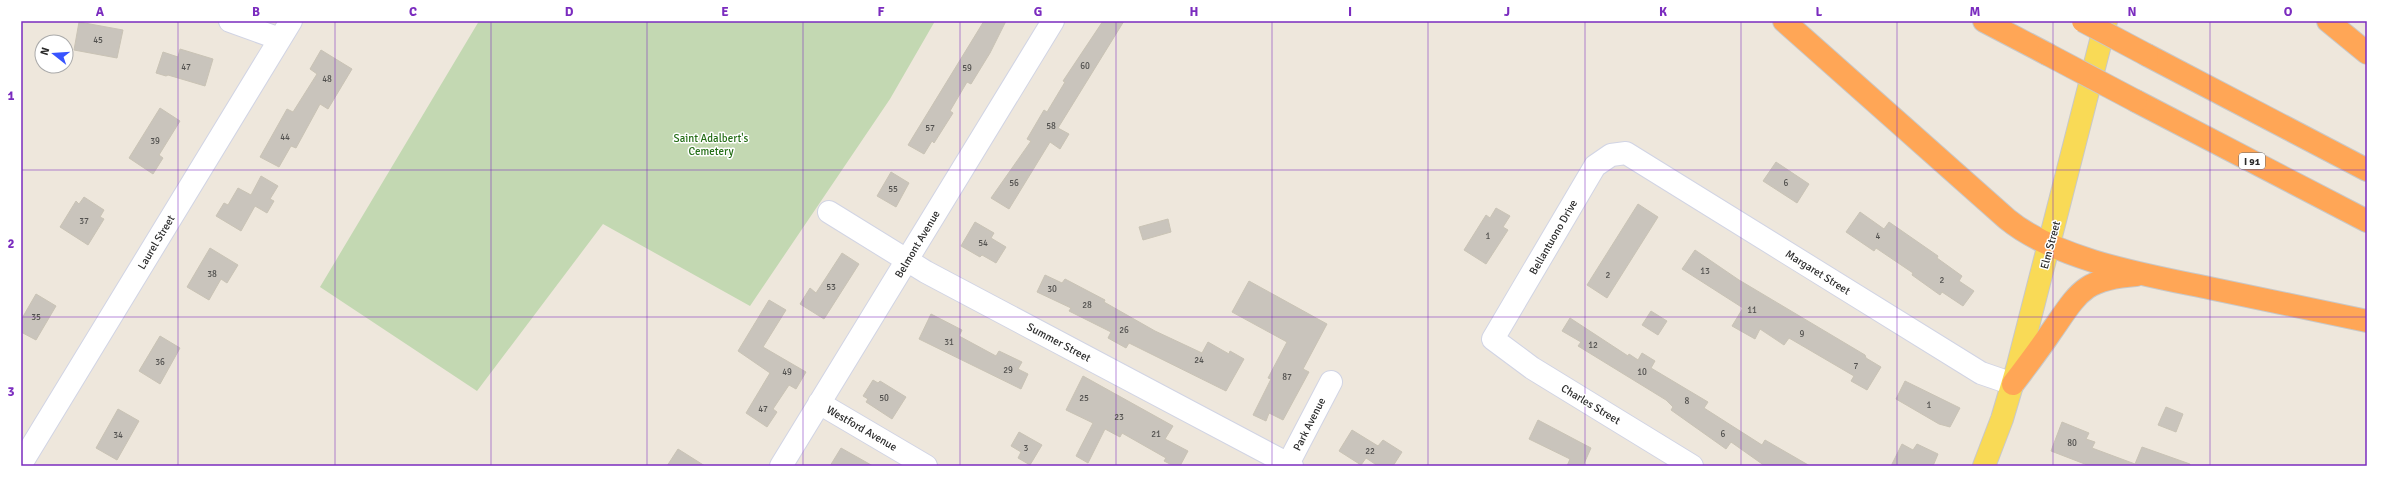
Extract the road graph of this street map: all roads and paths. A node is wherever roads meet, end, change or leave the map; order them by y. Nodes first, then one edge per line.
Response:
1 (230, 21) edge
2 (1053, 21) edge
3 (1784, 21) edge
4 (1984, 21) edge
5 (2083, 21) edge
6 (2106, 21) edge
7 (2328, 21) edge
8 (286, 30) edge
9 (2367, 53) edge
10 (1626, 153) joint
11 (2367, 170) edge
12 (829, 212) dead end
13 (2367, 221) edge
14 (2050, 245) junction
15 (907, 260) junction
16 (2147, 274) junction
17 (2367, 321) edge
18 (1493, 339) joint
19 (1331, 382) dead end
20 (2013, 384) junction
21 (819, 403) junction
22 (21, 464) edge
23 (1289, 465) edge
24 (781, 466) edge
25 (926, 466) edge
26 (1692, 466) edge
27 (1984, 466) edge

1 - 8 street
2 - 15 street, Belmont Avenue
3 - 14 highway
4 - 13 highway, I 91, bridge
5 - 11 highway, bridge
6 - 14 main road, Elm Street
7 - 9 highway
8 - 22 street, Laurel Street
10 - 18 street, Bellantuono Drive
10 - 20 street, Margaret Street
12 - 15 street, Summer Street
14 - 16 highway
14 - 20 main road, Elm Street
15 - 21 street, Belmont Avenue
15 - 23 street, Summer Street
16 - 17 highway
16 - 20 highway
18 - 26 street, Charles Street
19 - 23 street, Park Avenue
20 - 27 main road, Elm Street
21 - 24 street, Belmont Avenue
21 - 25 street, Westford Avenue

